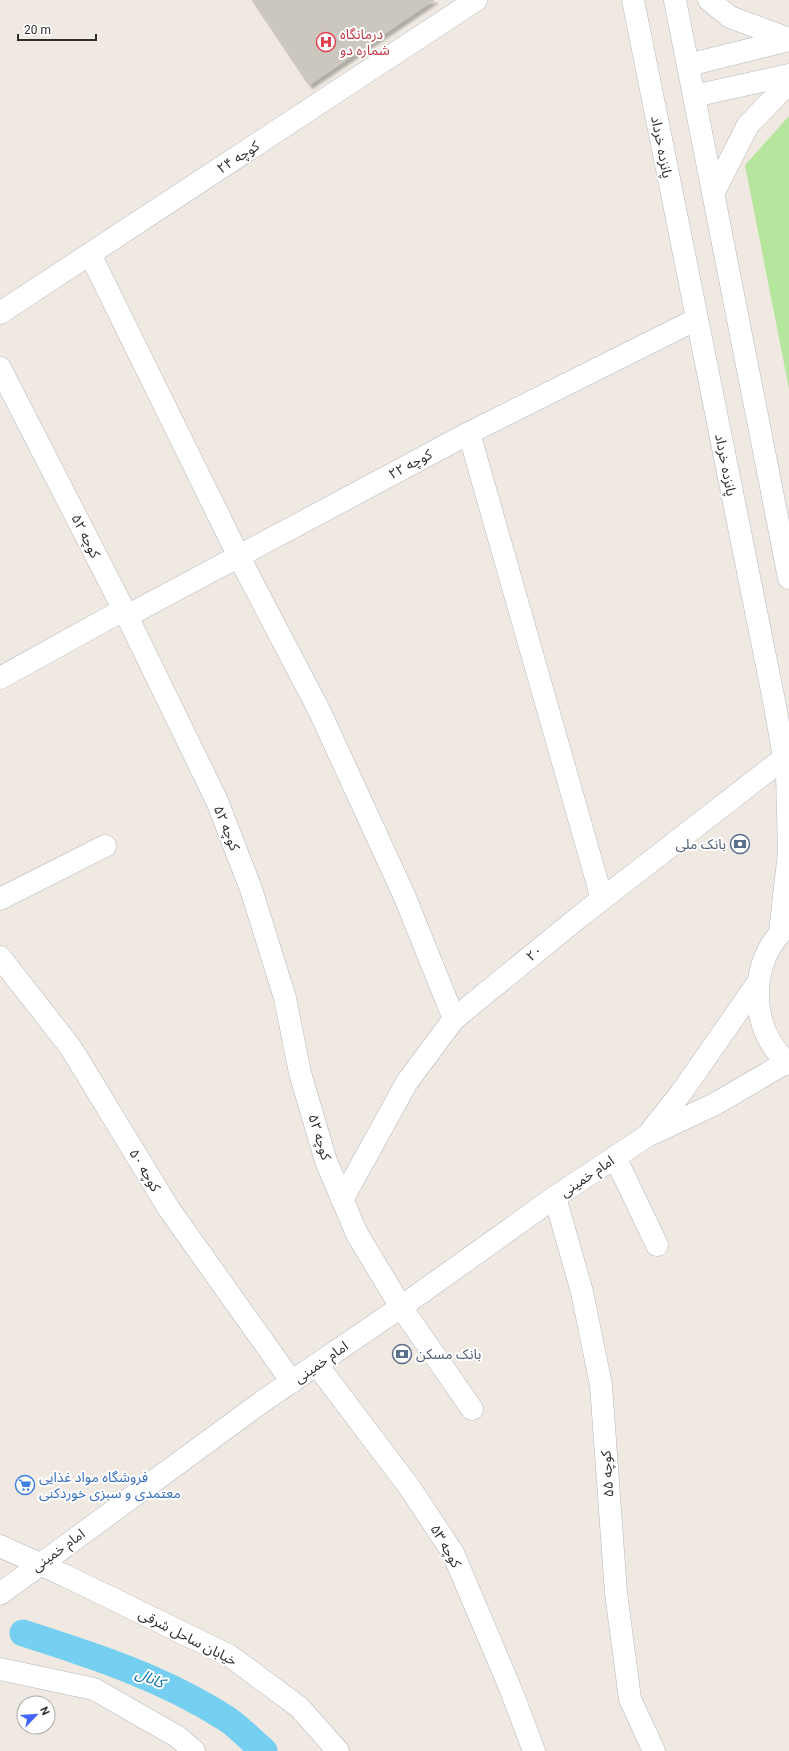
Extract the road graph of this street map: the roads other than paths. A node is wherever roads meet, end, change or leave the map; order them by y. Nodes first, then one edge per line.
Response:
1 (476, 0) edge
2 (633, 0) edge
3 (675, 0) edge
4 (709, 0) edge
5 (789, 40) edge
6 (688, 65) junction
7 (789, 74) edge
8 (789, 83) edge
9 (694, 96) junction
10 (714, 192) junction
11 (90, 254) junction
12 (0, 313) edge
13 (697, 320) junction
14 (0, 368) edge
15 (469, 433) junction
16 (238, 557) junction
17 (789, 578) edge
18 (125, 613) junction
19 (0, 678) edge
20 (784, 758) junction
21 (105, 846) dead end
22 (0, 899) edge
23 (602, 899) junction
24 (785, 928) edge
25 (0, 956) edge
26 (757, 984) junction
27 (454, 1019) junction
28 (788, 1063) edge
29 (647, 1136) junction
30 (615, 1157) junction
31 (555, 1197) junction
32 (342, 1200) junction
33 (657, 1245) dead end
34 (401, 1307) junction
35 (317, 1365) junction
36 (292, 1382) junction
37 (472, 1409) dead end
38 (0, 1546) edge
39 (38, 1564) junction
40 (8, 1588) edge
41 (0, 1669) edge
42 (194, 1751) edge
43 (338, 1751) edge
44 (534, 1751) edge
45 (654, 1751) edge

1 - 11 street, کوچه ۲۴
2 - 13 street, پانزده خرداد
3 - 6 street
4 - 5 street
5 - 6 street
6 - 9 street
7 - 9 street
8 - 10 street
9 - 10 street
10 - 17 street
11 - 12 street, کوچه ۲۴
11 - 16 street
13 - 15 street, کوچه ۲۲
13 - 20 street, پانزده خرداد
14 - 18 street, کوچه ۵۲
15 - 16 street, کوچه ۲۲
15 - 23 street
16 - 18 street, کوچه ۲۲
16 - 27 street
18 - 19 street, کوچه ۲۲
18 - 32 street, کوچه ۵۲
20 - 23 street, ۲۰
20 - 24 street, پانزده خرداد
21 - 22 street
23 - 27 street, ۲۰
24 - 26 street
25 - 36 street, کوچه ۵۰
26 - 28 street
26 - 29 street, امام خمینی
27 - 32 street, ۲۰
28 - 29 street, امام خمینی
29 - 30 street, امام خمینی
30 - 31 street, امام خمینی
30 - 33 street
31 - 34 street, امام خمینی
31 - 45 street, کوچه ۵۵
32 - 34 street, کوچه ۵۲
34 - 35 street, امام خمینی
34 - 37 street, کوچه ۵۲
35 - 36 street, امام خمینی
35 - 44 street, کوچه ۵۳
36 - 39 street, امام خمینی
38 - 39 street, خیابان ساحل شرقی
39 - 40 street, امام خمینی
39 - 43 street, خیابان ساحل شرقی
41 - 42 street

